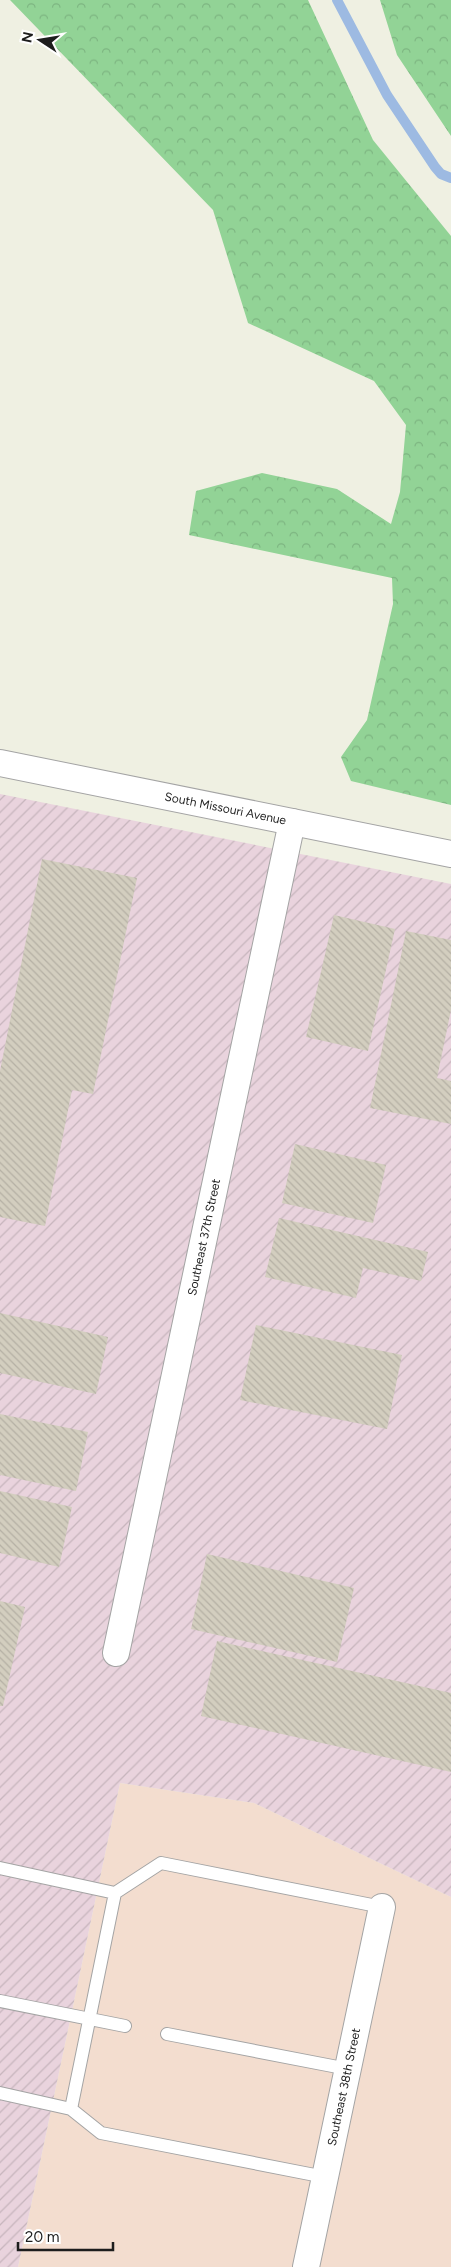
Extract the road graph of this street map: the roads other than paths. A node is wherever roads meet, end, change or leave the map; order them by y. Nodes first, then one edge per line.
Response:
1 (0, 763) edge
2 (292, 822) junction
3 (451, 854) edge
4 (116, 1653) dead end
5 (0, 1868) edge
6 (116, 1893) junction
7 (382, 1907) joint
8 (0, 2001) edge
9 (90, 2019) junction
10 (125, 2026) dead end
11 (167, 2034) dead end
12 (348, 2069) junction
13 (0, 2093) edge
14 (71, 2109) junction
15 (325, 2177) junction
16 (306, 2267) edge

1 - 2 street, South Missouri Avenue
2 - 3 street, South Missouri Avenue
2 - 4 street, Southeast 37th Street
5 - 6 lane
6 - 7 lane
6 - 9 lane
7 - 12 street, Southeast 38th Street
8 - 9 lane
9 - 10 lane
9 - 14 lane
11 - 12 lane
12 - 15 street, Southeast 38th Street
13 - 14 lane
14 - 15 lane
15 - 16 street, Southeast 38th Street

